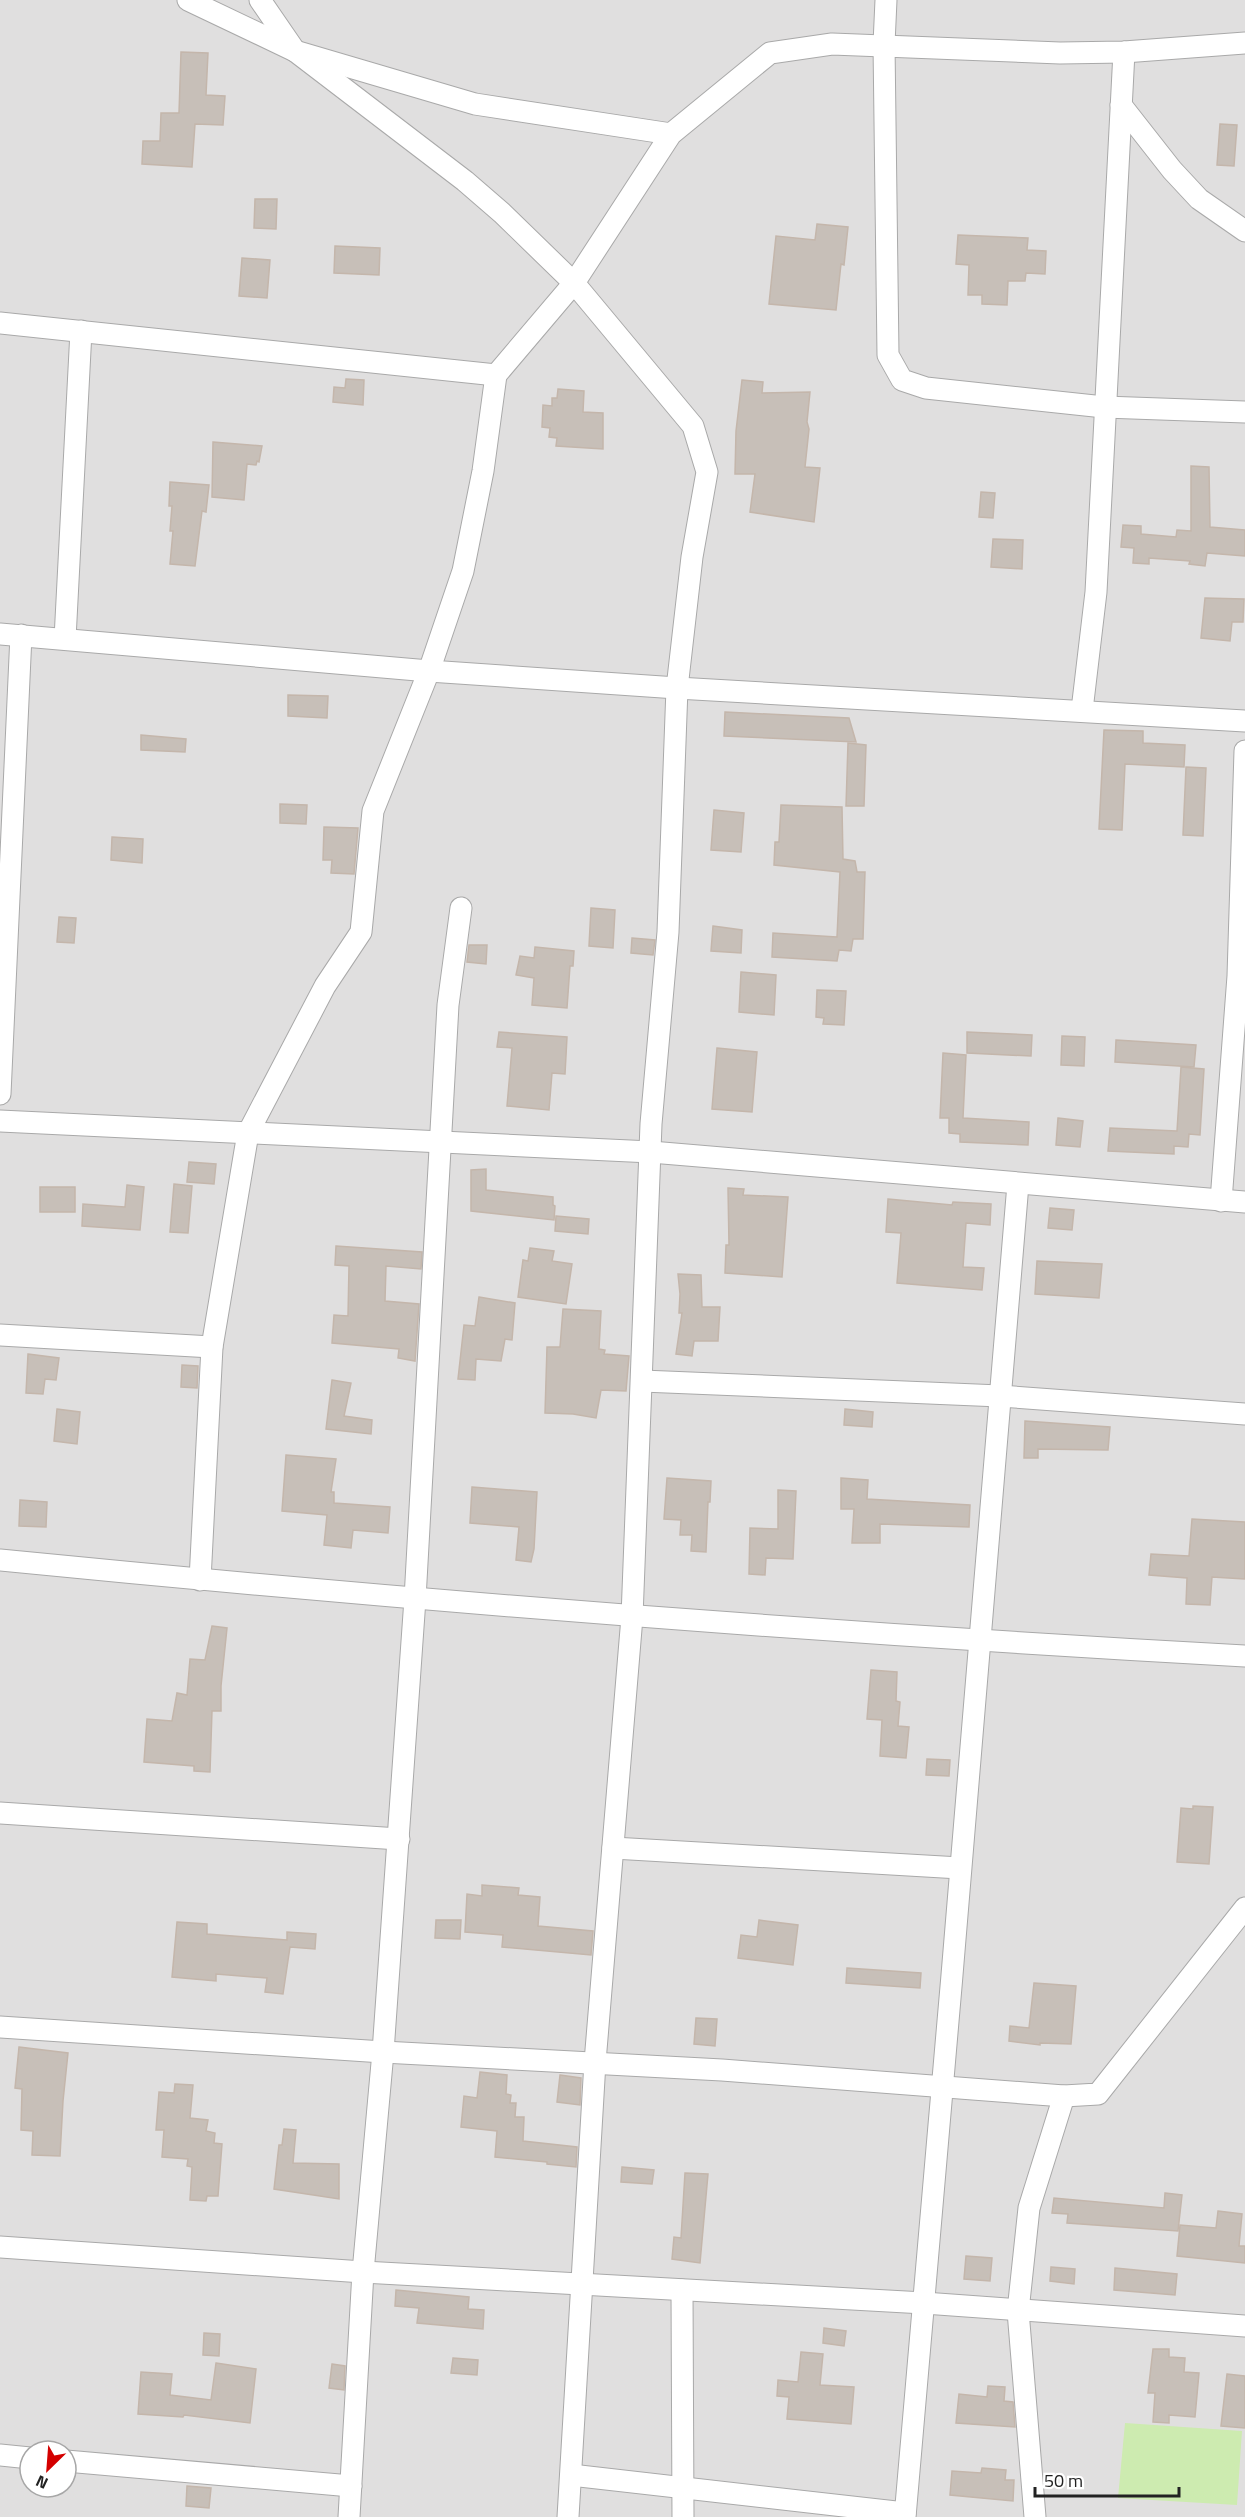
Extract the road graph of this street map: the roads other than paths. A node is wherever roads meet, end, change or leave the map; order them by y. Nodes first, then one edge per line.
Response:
1 (188, 0) edge
2 (260, 0) edge
3 (886, 0) edge
4 (1245, 43) edge
5 (884, 44) junction
6 (295, 51) junction
7 (1124, 52) junction
8 (1121, 105) junction
9 (671, 134) junction
10 (1245, 231) edge
11 (574, 284) junction
12 (0, 324) edge
13 (81, 331) junction
14 (496, 375) junction
15 (1104, 407) junction
16 (1245, 412) edge
17 (10, 634) edge
18 (66, 639) junction
19 (429, 671) junction
20 (677, 688) junction
21 (1082, 710) junction
22 (1245, 721) edge
23 (1245, 751) edge
24 (5, 892) edge
25 (461, 908) dead end
26 (1242, 977) edge
27 (0, 1094) edge
28 (0, 1121) edge
29 (248, 1133) junction
30 (440, 1142) junction
31 (651, 1152) junction
32 (1018, 1184) junction
33 (1221, 1200) junction
34 (1245, 1202) edge
35 (0, 1335) edge
36 (212, 1347) junction
37 (642, 1381) junction
38 (999, 1396) junction
39 (1245, 1414) edge
40 (0, 1560) edge
41 (200, 1580) junction
42 (415, 1599) junction
43 (632, 1617) junction
44 (978, 1641) junction
45 (1245, 1656) edge
46 (0, 1813) edge
47 (399, 1839) junction
48 (613, 1848) junction
49 (960, 1868) junction
50 (1245, 1908) edge
51 (0, 2027) edge
52 (384, 2052) junction
53 (595, 2062) junction
54 (944, 2088) junction
55 (1064, 2096) junction
56 (0, 2247) edge
57 (363, 2272) junction
58 (584, 2285) junction
59 (682, 2290) junction
60 (924, 2303) junction
61 (1018, 2311) junction
62 (1245, 2326) edge
63 (0, 2455) edge
64 (18, 2457) edge
65 (78, 2462) edge
66 (571, 2475) junction
67 (351, 2486) junction
68 (682, 2488) junction
69 (905, 2515) edge
70 (349, 2517) edge
71 (568, 2517) edge
72 (683, 2517) edge
73 (1035, 2517) edge

1 - 6 street
2 - 6 street
3 - 5 street
4 - 7 street
5 - 7 street
5 - 9 street
5 - 15 street
6 - 9 street
6 - 11 street
7 - 8 street
8 - 10 street
8 - 15 street
9 - 11 street
11 - 14 street
11 - 20 street
12 - 13 street
13 - 14 street
13 - 18 street
14 - 19 street
15 - 16 street
15 - 21 street
17 - 18 street
17 - 24 street
18 - 19 street
19 - 20 street
19 - 29 street
20 - 21 street
20 - 31 street
21 - 22 street
23 - 26 street
24 - 27 street
25 - 30 street
26 - 33 street
28 - 29 street
29 - 30 street
29 - 36 street
30 - 31 street
30 - 42 street
31 - 32 street
31 - 37 street
32 - 33 street
32 - 38 street
33 - 34 street
35 - 36 street
36 - 41 street
37 - 38 street
37 - 43 street
38 - 39 street
38 - 44 street
40 - 41 street
41 - 42 street
42 - 43 street
42 - 47 street
43 - 44 street
43 - 48 street
44 - 45 street
44 - 49 street
46 - 47 street
47 - 52 street
48 - 49 street
48 - 53 street
49 - 54 street
50 - 55 street
51 - 52 street
52 - 53 street
52 - 57 street
53 - 54 street
53 - 58 street
54 - 55 street
54 - 60 street
55 - 61 street
56 - 57 street
57 - 58 street
57 - 67 street
58 - 59 street
58 - 66 street
59 - 60 street
59 - 68 street
60 - 61 street
60 - 69 street
61 - 62 street
61 - 73 street
63 - 64 street
65 - 67 street
66 - 68 street
66 - 71 street
67 - 70 street
68 - 69 street
68 - 72 street

